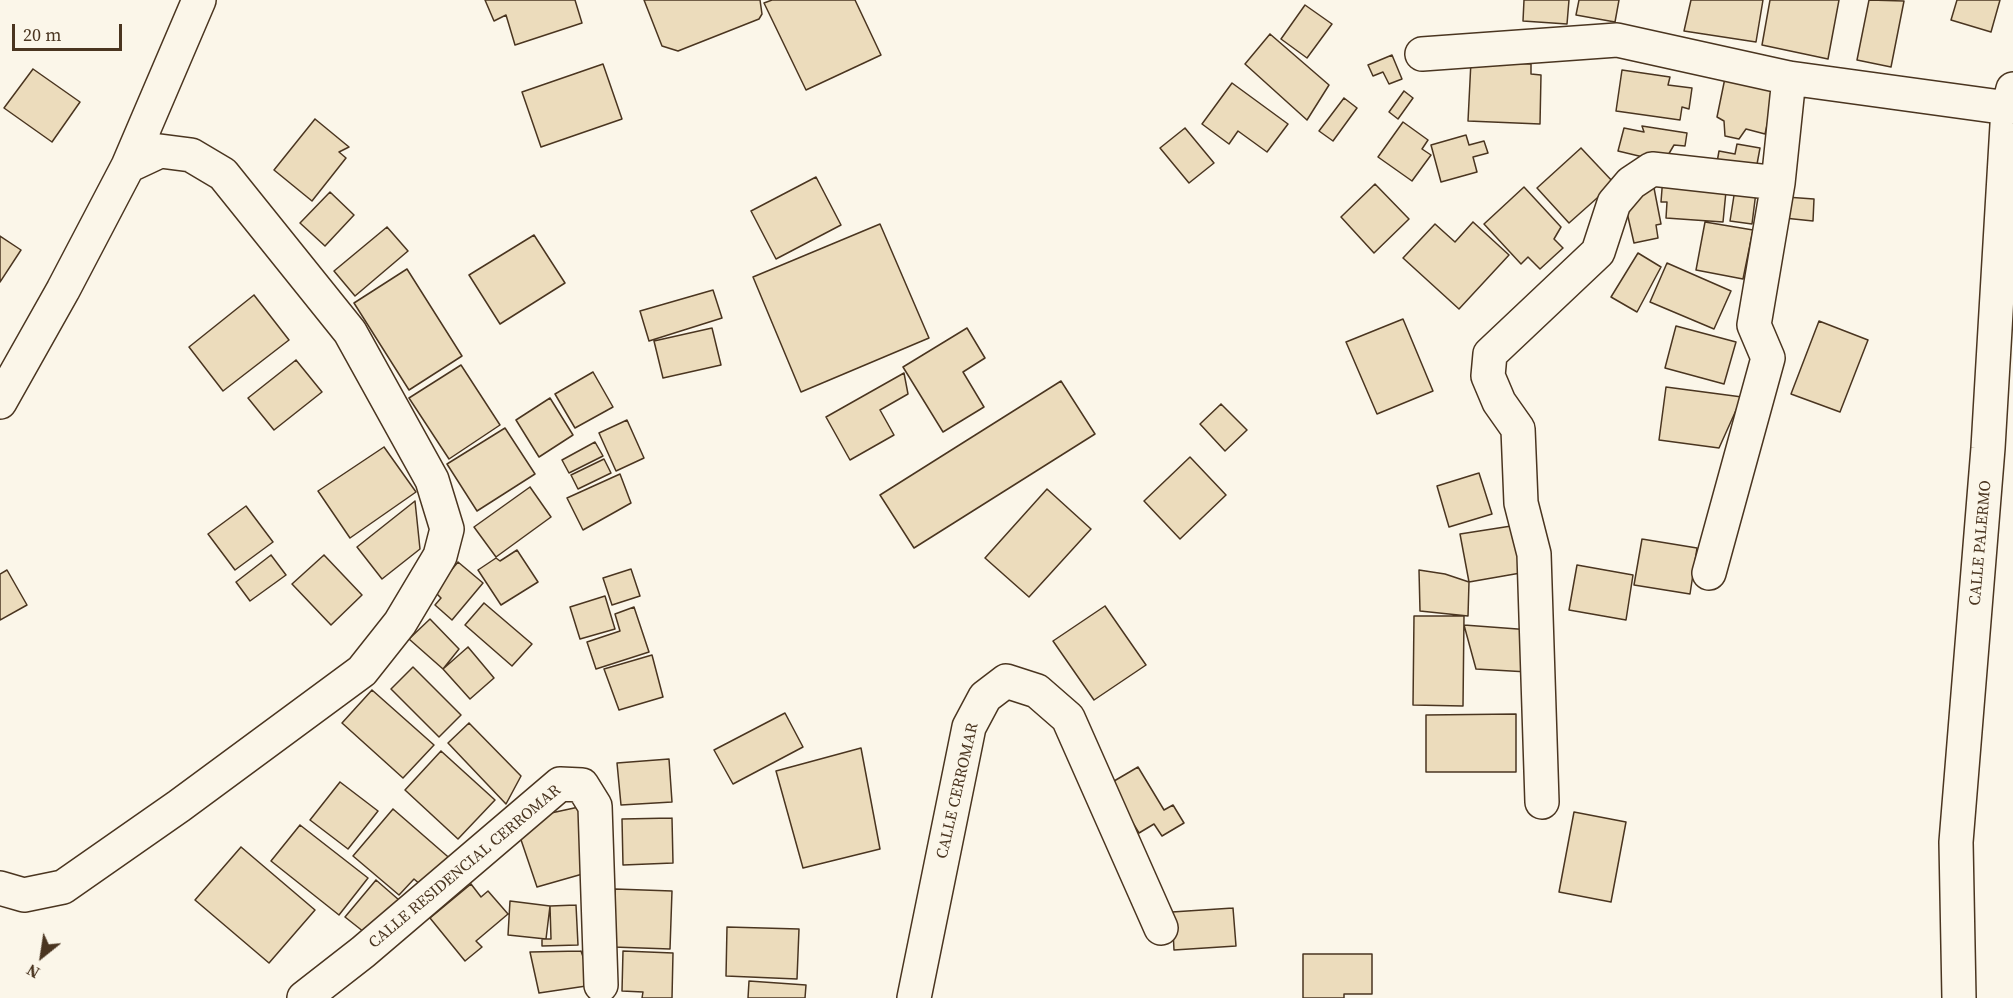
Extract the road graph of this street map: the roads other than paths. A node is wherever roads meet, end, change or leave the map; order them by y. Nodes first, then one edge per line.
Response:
1 (199, 0) edge
2 (1422, 54) dead end
3 (1789, 78) junction
4 (2011, 98) edge
5 (128, 166) junction
6 (1778, 183) junction
7 (0, 402) edge
8 (2001, 446) edge
9 (1709, 573) dead end
10 (1542, 802) dead end
11 (0, 888) edge
12 (1161, 928) dead end
13 (601, 985) dead end
14 (304, 998) edge
15 (914, 998) edge
16 (1959, 998) edge

1 - 5 street
2 - 3 street
3 - 4 street
3 - 6 street
4 - 8 street, CALLE PALERMO
5 - 7 street
5 - 11 street
6 - 9 street
6 - 10 street
8 - 16 street, CALLE PALERMO
12 - 15 street, CALLE CERROMAR
13 - 14 street, CALLE RESIDENCIAL CERROMAR

